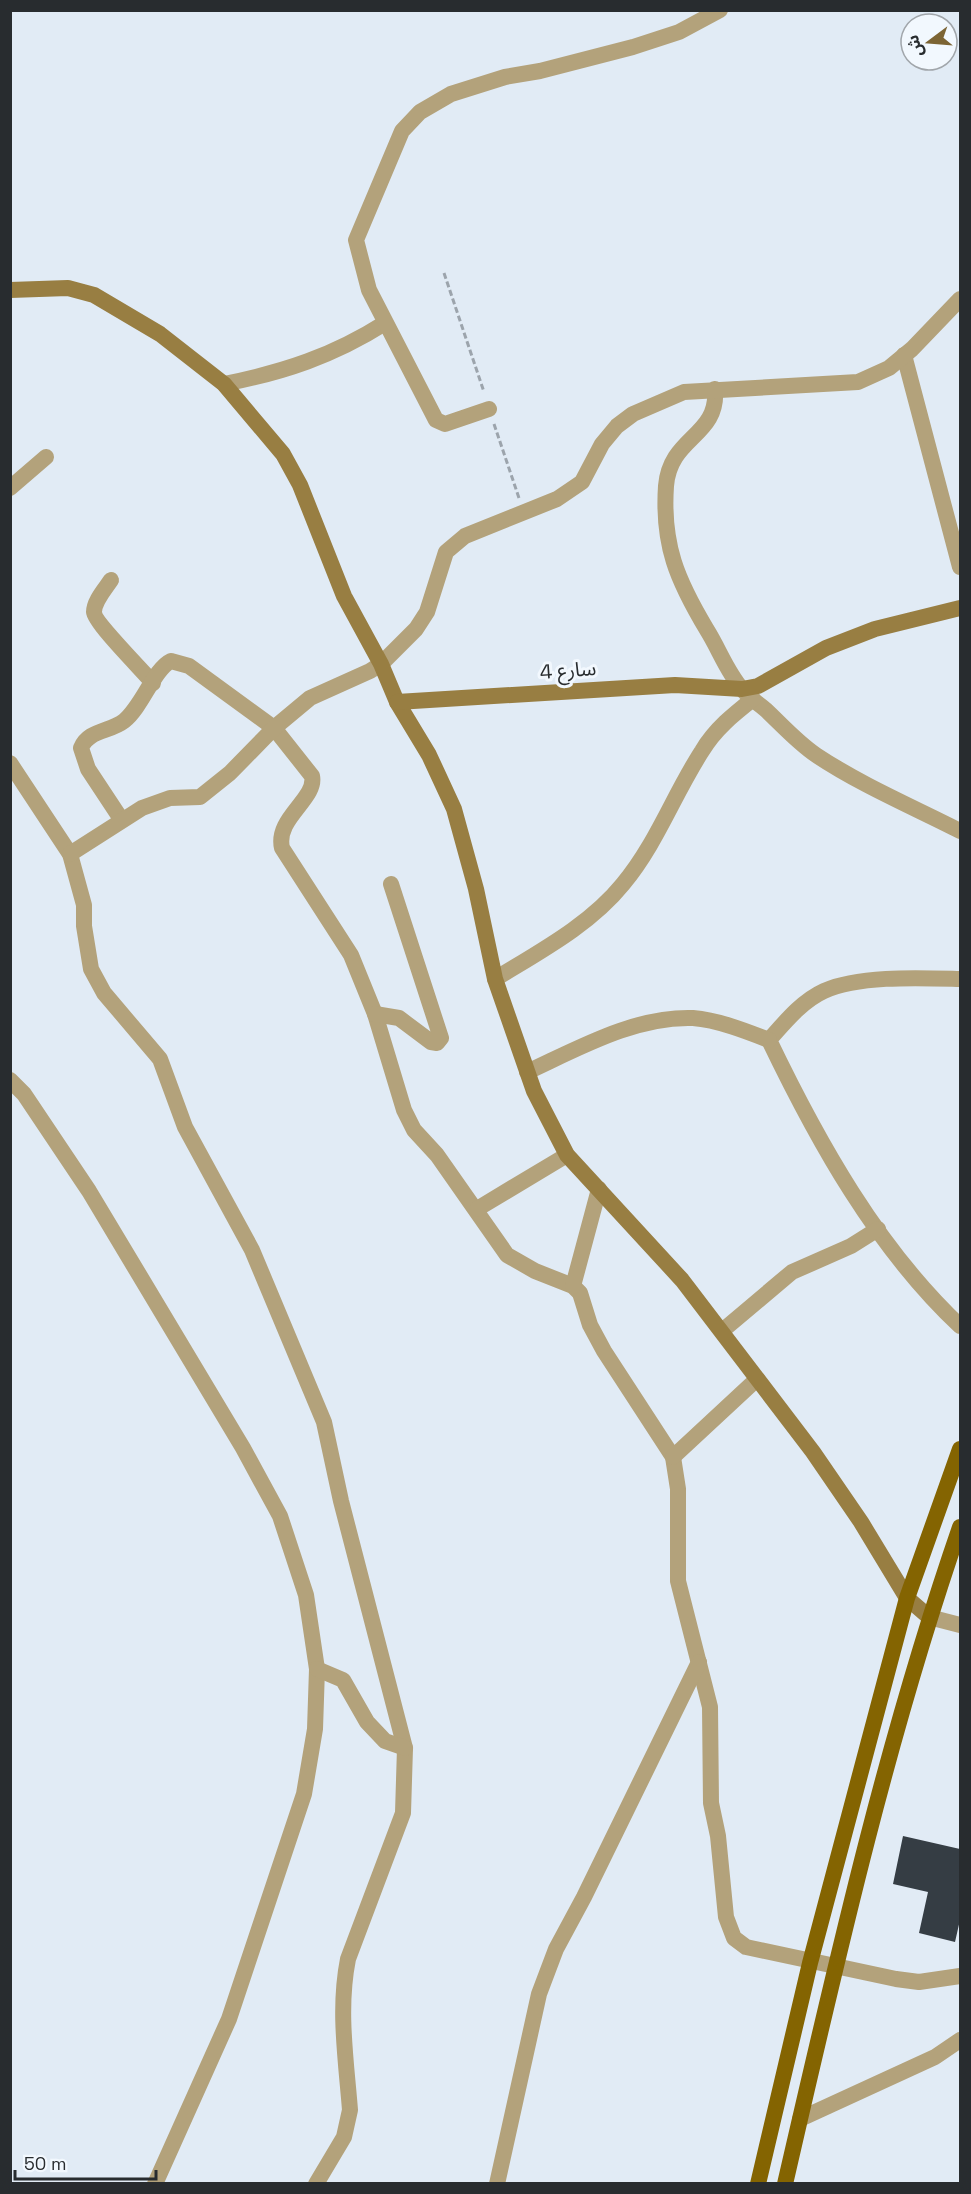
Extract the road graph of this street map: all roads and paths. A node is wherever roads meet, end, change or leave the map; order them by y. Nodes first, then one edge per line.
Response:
1 (720, 10) edge
2 (10, 290) edge
3 (960, 299) edge
4 (385, 323) junction
5 (904, 355) junction
6 (224, 384) junction
7 (715, 389) junction
8 (489, 409) dead end
9 (46, 457) dead end
10 (10, 488) edge
11 (960, 567) edge
12 (111, 580) dead end
13 (960, 608) edge
14 (381, 663) junction
15 (153, 683) junction
16 (747, 694) junction
17 (397, 702) junction
18 (274, 728) junction
19 (10, 763) edge
20 (122, 819) junction
21 (960, 831) edge
22 (70, 854) junction
23 (391, 884) dead end
24 (495, 979) junction
25 (960, 979) edge
26 (375, 1014) junction
27 (769, 1040) junction
28 (527, 1072) junction
29 (10, 1080) edge
30 (567, 1155) junction
31 (598, 1189) junction
32 (477, 1209) junction
33 (878, 1229) junction
34 (573, 1286) junction
35 (960, 1326) edge
36 (722, 1331) junction
37 (757, 1379) junction
38 (960, 1449) edge
39 (673, 1457) junction
40 (960, 1527) edge
41 (907, 1598) junction
42 (929, 1617) junction
43 (960, 1625) edge
44 (699, 1662) junction
45 (317, 1669) junction
46 (405, 1748) junction
47 (810, 1963) junction
48 (835, 1966) junction
49 (960, 1976) edge
50 (960, 2040) edge
51 (800, 2118) junction
52 (155, 2184) edge
53 (316, 2184) edge
54 (497, 2184) edge
55 (758, 2184) edge
56 (785, 2184) edge

1 - 4 street
2 - 6 main road
3 - 5 street
4 - 6 street
4 - 8 street
5 - 7 street
5 - 11 street
6 - 14 main road
7 - 14 street
7 - 16 street
9 - 10 street
12 - 15 street
13 - 16 main road
14 - 17 main road
14 - 18 street
15 - 18 street
15 - 20 street
16 - 17 main road, سارع 4
16 - 21 street
16 - 24 street
17 - 24 main road
18 - 20 street
18 - 26 street
19 - 22 street
20 - 22 street
22 - 46 street
23 - 26 street
24 - 28 main road
25 - 27 street
26 - 32 street
27 - 28 street
27 - 33 street
28 - 30 main road
29 - 45 street
30 - 31 main road
30 - 32 street
31 - 34 street
31 - 36 main road
32 - 34 street
33 - 35 street
33 - 36 street
34 - 39 street
36 - 37 main road
37 - 39 street
37 - 41 main road
38 - 41 main road
39 - 44 street
40 - 42 main road
41 - 42 main road
41 - 47 main road
42 - 43 street
42 - 48 main road
44 - 47 street
44 - 54 street
45 - 46 street
45 - 52 street
46 - 53 street
47 - 48 street
47 - 55 main road
48 - 49 street
48 - 51 main road
50 - 51 street
51 - 56 main road

